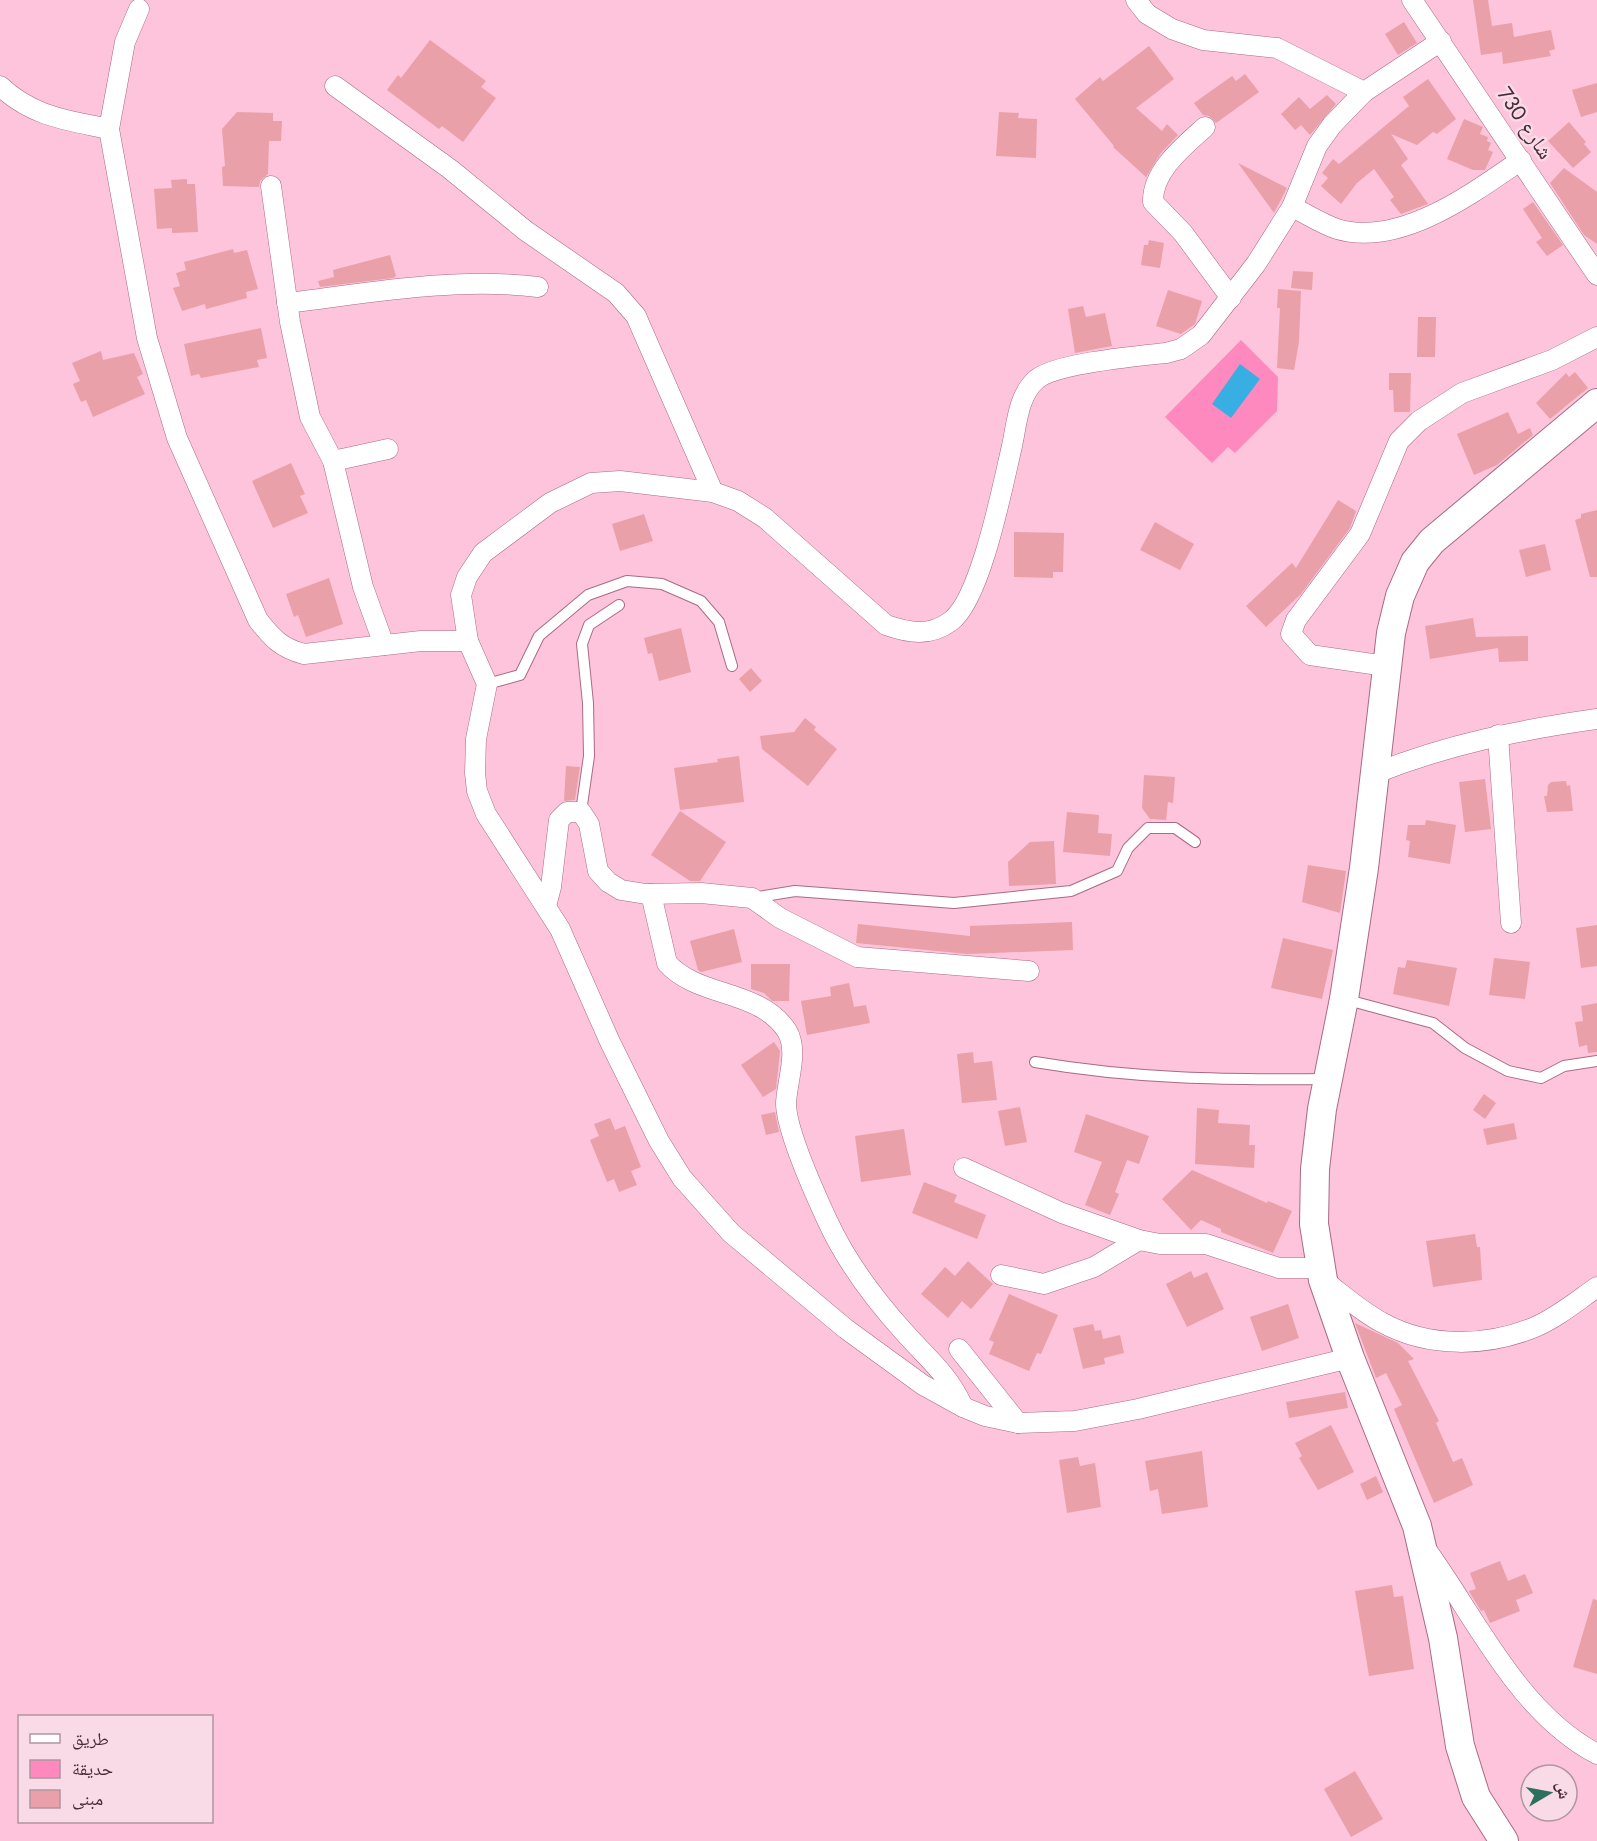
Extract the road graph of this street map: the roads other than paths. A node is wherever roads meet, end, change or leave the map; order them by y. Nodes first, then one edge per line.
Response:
1 (1136, 0) edge
2 (1412, 0) edge
3 (139, 9) dead end
4 (1441, 41) junction
5 (0, 86) edge
6 (335, 86) dead end
7 (1364, 92) junction
8 (1205, 127) dead end
9 (109, 129) junction
10 (1521, 160) junction
11 (271, 186) dead end
12 (1292, 207) junction
13 (1597, 275) edge
14 (538, 287) dead end
15 (1231, 298) junction
16 (287, 303) junction
17 (1597, 337) edge
18 (1597, 403) edge
19 (388, 449) dead end
20 (333, 461) junction
21 (713, 492) junction
22 (619, 605) dead end
23 (468, 641) junction
24 (384, 645) junction
25 (732, 666) dead end
26 (1386, 666) junction
27 (487, 684) junction
28 (1597, 719) edge
29 (1498, 735) junction
30 (1376, 773) junction
31 (581, 812) junction
32 (1196, 842) dead end
33 (651, 894) junction
34 (752, 898) junction
35 (546, 906) junction
36 (1511, 923) dead end
37 (1029, 971) dead end
38 (1344, 999) junction
39 (1597, 1061) edge
40 (1035, 1062) dead end
41 (1329, 1078) junction
42 (964, 1168) dead end
43 (1139, 1240) junction
44 (1322, 1274) junction
45 (1001, 1275) dead end
46 (1597, 1287) edge
47 (959, 1349) dead end
48 (1350, 1358) junction
49 (963, 1407) junction
50 (1018, 1423) junction
51 (1421, 1542) junction
52 (1597, 1754) edge
53 (1504, 1841) edge

1 - 7 street
2 - 4 street, شارع 730
3 - 9 street
4 - 7 street
4 - 10 street, شارع 730
5 - 9 street
6 - 21 street
7 - 12 street
8 - 15 street
9 - 24 street
10 - 12 street
10 - 13 street, شارع 730
11 - 16 street
12 - 15 street
14 - 16 street
15 - 21 street
16 - 20 street
17 - 26 street
18 - 26 street
19 - 20 street
20 - 24 street
21 - 23 street
22 - 31 lane
23 - 24 street
23 - 27 street
25 - 27 lane
26 - 30 street
27 - 35 street
28 - 29 street
29 - 30 street
29 - 36 street
30 - 38 street
31 - 33 street
31 - 35 street
32 - 34 lane
33 - 34 street
33 - 49 street
34 - 37 street
35 - 49 street
38 - 39 lane
38 - 41 street
40 - 41 lane
41 - 44 street
42 - 43 street
43 - 44 street
43 - 45 street
44 - 46 street
44 - 48 street
47 - 50 street
48 - 50 street
48 - 51 street
49 - 50 street
51 - 52 street
51 - 53 street

